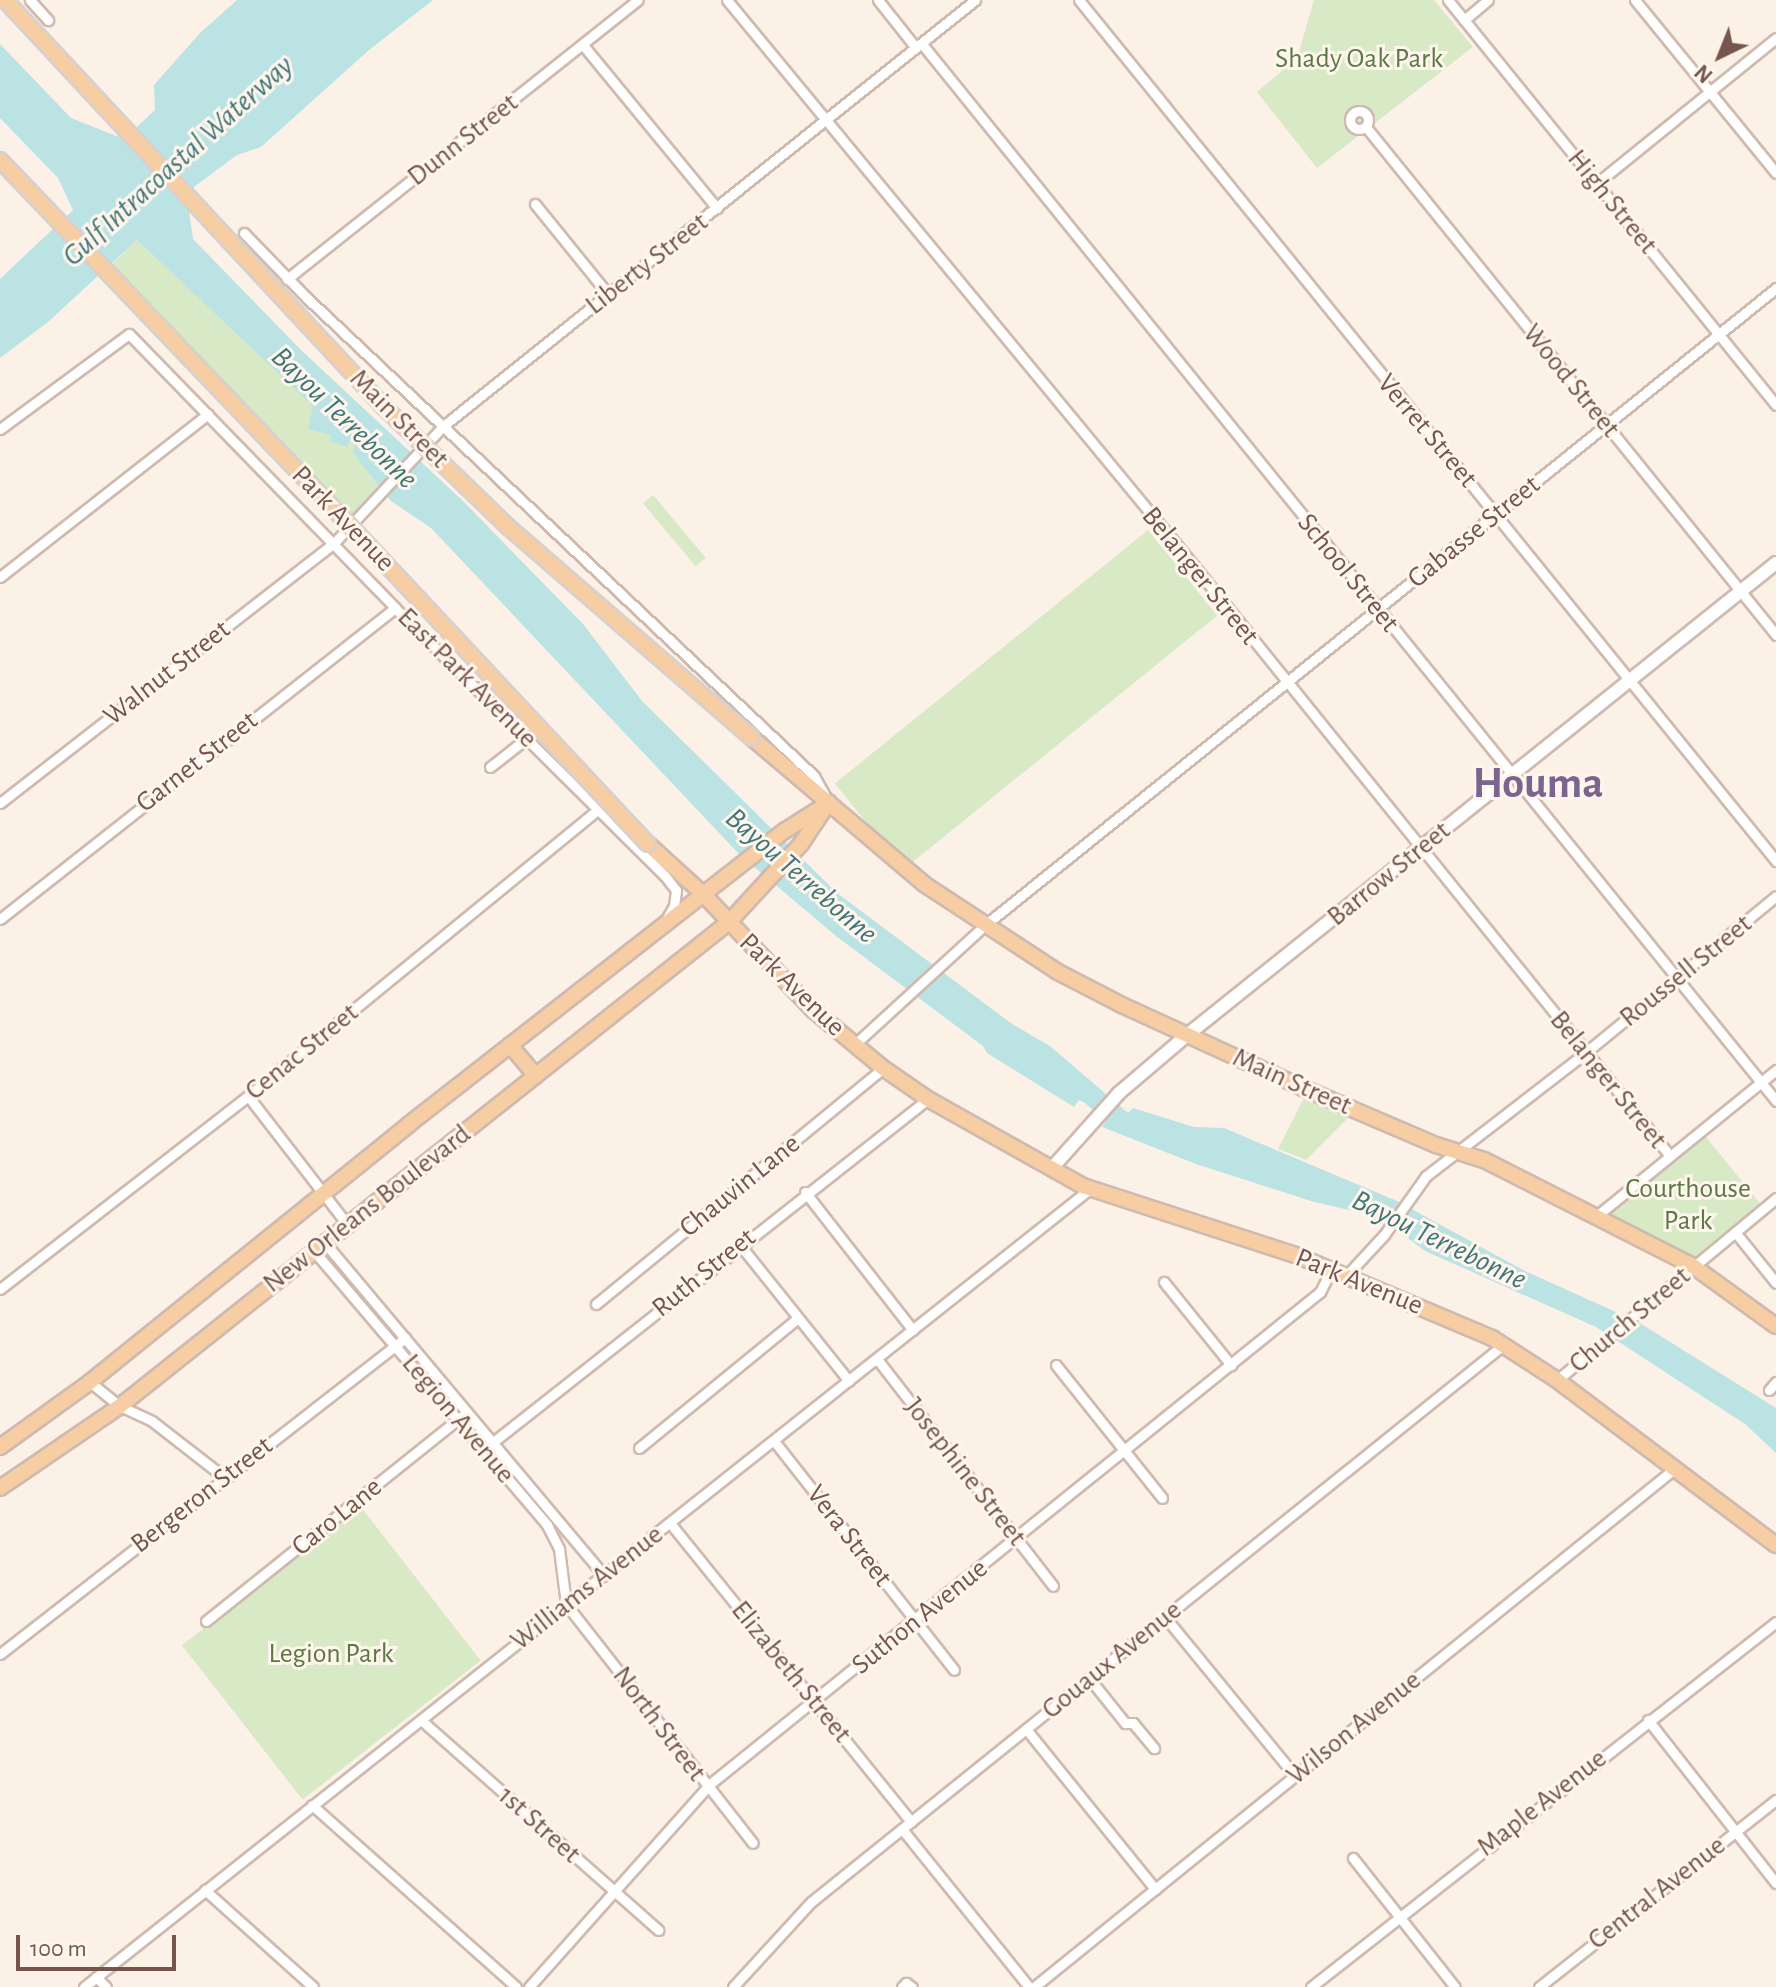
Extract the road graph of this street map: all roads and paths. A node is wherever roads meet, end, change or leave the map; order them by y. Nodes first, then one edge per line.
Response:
1 (5, 0) edge
2 (30, 0) edge
3 (638, 0) edge
4 (727, 0) edge
5 (878, 0) edge
6 (975, 0) edge
7 (1079, 0) edge
8 (1448, 0) edge
9 (1488, 0) edge
10 (1635, 0) edge
11 (48, 20) dead end
12 (1464, 20) junction
13 (1776, 38) edge
14 (583, 45) junction
15 (919, 46) junction
16 (1711, 91) junction
17 (824, 123) junction
18 (1366, 127) dead end
19 (0, 160) edge
20 (1776, 173) edge
21 (1597, 183) junction
22 (535, 204) dead end
23 (717, 208) junction
24 (244, 233) dead end
25 (287, 279) junction
26 (1776, 288) edge
27 (608, 294) junction
28 (1719, 334) junction
29 (1776, 405) edge
30 (208, 414) junction
31 (1606, 425) junction
32 (442, 427) junction
33 (0, 429) edge
34 (1497, 515) junction
35 (334, 543) junction
36 (1776, 563) edge
37 (0, 577) edge
38 (1740, 591) junction
39 (395, 608) junction
40 (1377, 609) junction
41 (1776, 635) edge
42 (1631, 679) junction
43 (1284, 682) junction
44 (527, 738) junction
45 (490, 767) dead end
46 (1513, 774) junction
47 (829, 802) junction
48 (0, 803) edge
49 (600, 808) junction
50 (1421, 848) junction
51 (1776, 861) edge
52 (704, 895) junction
53 (1776, 896) edge
54 (0, 919) edge
55 (729, 922) junction
56 (985, 925) junction
57 (662, 927) junction
58 (1677, 978) junction
59 (1186, 1036) junction
60 (510, 1045) junction
61 (854, 1045) junction
62 (1585, 1053) junction
63 (883, 1068) junction
64 (1776, 1070) edge
65 (536, 1076) junction
66 (1761, 1083) junction
67 (248, 1096) junction
68 (928, 1099) junction
69 (1776, 1101) edge
70 (1456, 1152) junction
71 (1670, 1156) junction
72 (1052, 1168) junction
73 (1091, 1188) junction
74 (805, 1192) junction
75 (323, 1194) junction
76 (1776, 1198) edge
77 (1594, 1218) junction
78 (347, 1224) junction
79 (1735, 1232) junction
80 (740, 1245) junction
81 (319, 1247) junction
82 (1693, 1266) junction
83 (1331, 1270) junction
84 (1346, 1276) junction
85 (1164, 1282) dead end
86 (1776, 1283) edge
87 (0, 1289) edge
88 (373, 1300) junction
89 (596, 1304) dead end
90 (364, 1308) junction
91 (798, 1318) junction
92 (1776, 1326) edge
93 (913, 1330) junction
94 (400, 1341) junction
95 (1503, 1345) junction
96 (877, 1359) junction
97 (1056, 1365) dead end
98 (1231, 1365) junction
99 (1557, 1380) junction
100 (849, 1381) junction
101 (90, 1382) junction
102 (120, 1406) junction
103 (467, 1412) junction
104 (458, 1420) junction
105 (774, 1441) junction
106 (492, 1443) junction
107 (0, 1447) edge
108 (639, 1448) dead end
109 (483, 1450) junction
110 (1124, 1451) junction
111 (1674, 1469) junction
112 (224, 1477) junction
113 (0, 1488) edge
114 (1162, 1498) dead end
115 (551, 1512) junction
116 (542, 1519) junction
117 (670, 1523) junction
118 (1017, 1538) junction
119 (1776, 1545) edge
120 (604, 1575) junction
121 (1053, 1586) dead end
122 (566, 1604) junction
123 (1165, 1617) junction
124 (206, 1621) dead end
125 (915, 1621) junction
126 (1776, 1622) edge
127 (0, 1654) edge
128 (954, 1670) dead end
129 (1089, 1678) junction
130 (815, 1701) junction
131 (421, 1720) junction
132 (1648, 1720) junction
133 (1026, 1729) junction
134 (1154, 1748) dead end
135 (1295, 1776) junction
136 (707, 1787) junction
137 (1776, 1800) edge
138 (312, 1805) junction
139 (911, 1822) junction
140 (902, 1829) junction
141 (1736, 1831) junction
142 (753, 1843) dead end
143 (1353, 1858) dead end
144 (1776, 1883) edge
145 (1155, 1889) junction
146 (205, 1890) junction
147 (614, 1891) junction
148 (1399, 1916) junction
149 (658, 1930) dead end
150 (96, 1977) junction
151 (1048, 1983) edge
152 (84, 1987) edge
153 (106, 1987) edge
154 (313, 1987) edge
155 (516, 1987) edge
156 (529, 1987) edge
157 (733, 1987) edge
158 (902, 1987) edge
159 (912, 1987) edge
160 (1032, 1987) edge
161 (1311, 1987) edge
162 (1455, 1987) edge
163 (1539, 1987) edge

1 - 47 main road, Main Street, bridge
2 - 11 street
3 - 14 street, Dunn Street
4 - 17 street, Belanger Street
5 - 15 street, School Street
6 - 15 street, Liberty Street
7 - 34 street, Verret Street
8 - 12 street, High Street
9 - 12 street
10 - 16 street
12 - 21 street, High Street
13 - 16 street
14 - 23 street
14 - 25 street, Dunn Street
15 - 17 street, Liberty Street
15 - 40 street, School Street
16 - 20 street
16 - 21 street
17 - 23 street, Liberty Street
17 - 43 street, Belanger Street
18 - 31 street, Wood Street
19 - 52 main road, Park Avenue, bridge
21 - 28 street, High Street
22 - 27 street
23 - 27 street, Liberty Street
24 - 25 street, Main Street
25 - 32 street, Main Street
26 - 28 street, Gabasse Street
27 - 32 street, Liberty Street
28 - 29 street, High Street
28 - 31 street, Gabasse Street
30 - 33 street, East Park Avenue
30 - 35 street, East Park Avenue
30 - 37 street
31 - 34 street, Gabasse Street
31 - 38 street, Wood Street
32 - 35 street, Liberty Street
32 - 47 street, Main Street
34 - 40 street, Gabasse Street
34 - 42 street, Verret Street
35 - 39 street, East Park Avenue
35 - 48 street, Walnut Street
36 - 38 main road, Barrow Street
38 - 41 street, Wood Street
38 - 42 main road, Barrow Street
39 - 44 street, East Park Avenue
39 - 54 street, Garnet Street
40 - 43 street, Gabasse Street
40 - 46 street, School Street
42 - 46 main road, Barrow Street
42 - 51 street, Verret Street
43 - 50 street, Belanger Street
43 - 56 street, Gabasse Street
44 - 45 street
44 - 49 street, East Park Avenue
46 - 50 main road, Barrow Street
46 - 58 street, School Street
47 - 52 main road, New Orleans Boulevard
47 - 55 main road, New Orleans Boulevard
47 - 56 main road, Main Street
49 - 57 street, East Park Avenue
49 - 67 street, Cenac Street
50 - 59 main road, Barrow Street
50 - 62 street, Belanger Street
52 - 55 main road, Park Avenue
52 - 57 main road, New Orleans Boulevard
53 - 58 street, Roussell Street
55 - 61 main road, Park Avenue
55 - 65 main road, New Orleans Boulevard
56 - 59 main road, Main Street
56 - 61 street, Gabasse Street
57 - 60 main road, New Orleans Boulevard
58 - 62 street, Roussell Street
58 - 66 street, School Street
59 - 70 main road, Main Street
59 - 72 main road, Barrow Street
60 - 65 main road
60 - 75 main road, New Orleans Boulevard
61 - 63 main road, Park Avenue
62 - 70 street, Roussell Street
62 - 71 street, Belanger Street
63 - 68 main road, Park Avenue
63 - 89 street, Chauvin Lane
64 - 66 street
65 - 78 main road, New Orleans Boulevard
66 - 69 street, School Street
66 - 71 street
67 - 75 street
67 - 87 street, Cenac Street
68 - 72 main road, Park Avenue
68 - 74 street, Ruth Street
70 - 77 main road, Main Street
70 - 84 street, Roussell Street
71 - 77 street
72 - 73 main road, Park Avenue
73 - 83 main road, Park Avenue
73 - 93 street, Williams Avenue
74 - 80 street, Ruth Street
74 - 93 street
75 - 78 street
75 - 101 main road, New Orleans Boulevard
76 - 79 street, Church Street
77 - 82 main road, Main Street
78 - 81 main road, New Orleans Boulevard
79 - 82 street, Church Street
79 - 86 street
80 - 91 street
80 - 106 street, Ruth Street
81 - 88 street, Legion Avenue
81 - 90 street, Legion Avenue
81 - 102 main road, New Orleans Boulevard
82 - 92 main road, Main Street
82 - 99 street, Church Street
83 - 84 main road, Park Avenue
83 - 98 street, Suthon Avenue
84 - 95 main road, Park Avenue
85 - 98 street
88 - 90 street
88 - 94 street, Legion Avenue
90 - 94 street, Legion Avenue
91 - 100 street
91 - 108 street
93 - 96 street, Williams Avenue
94 - 103 street, Legion Avenue
94 - 104 street, Legion Avenue
94 - 112 street, Bergeron Street
95 - 99 main road, Park Avenue
95 - 123 street, Gouaux Avenue
96 - 100 street, Williams Avenue
96 - 118 street, Josephine Street
97 - 110 street
98 - 110 street, Suthon Avenue
99 - 111 main road, Park Avenue
100 - 105 street, Williams Avenue
101 - 102 street
101 - 107 main road, New Orleans Boulevard
102 - 112 street
102 - 113 main road, New Orleans Boulevard
103 - 104 street, Caro Lane
103 - 106 street, Legion Avenue
104 - 109 street, Legion Avenue
104 - 124 street, Caro Lane
105 - 117 street, Williams Avenue
105 - 125 street, Vera Street
106 - 109 street, Ruth Street
106 - 115 street, Legion Avenue
109 - 116 street, Legion Avenue
110 - 114 street
110 - 118 street, Suthon Avenue
111 - 119 main road, Park Avenue
111 - 135 street, Wilson Avenue
112 - 127 street, Bergeron Street
115 - 116 street
115 - 120 street, Legion Avenue
116 - 122 street, Legion Avenue
117 - 120 street, Williams Avenue
117 - 130 street, Elizabeth Street
118 - 121 street, Josephine Street
118 - 125 street, Suthon Avenue
120 - 122 street, Williams Avenue
122 - 131 street, Williams Avenue
122 - 136 street, North Street
123 - 129 street, Gouaux Avenue
123 - 135 street
125 - 128 street, Vera Street
125 - 130 street, Suthon Avenue
126 - 132 street, Maple Avenue
129 - 133 street, Gouaux Avenue
129 - 134 street
130 - 136 street, Suthon Avenue
130 - 139 street, Elizabeth Street
131 - 138 street, Williams Avenue
131 - 147 street, 1st Street
132 - 141 street
132 - 148 street, Maple Avenue
133 - 139 street, Gouaux Avenue
133 - 145 street
135 - 145 street, Wilson Avenue
136 - 142 street, North Street
136 - 147 street, Suthon Avenue
137 - 141 street, Central Avenue
138 - 146 street, Williams Avenue
138 - 155 street
139 - 140 street, Gouaux Avenue
140 - 157 street, Gouaux Avenue
140 - 160 street
141 - 144 street
141 - 163 street, Central Avenue
143 - 148 street
145 - 151 street, Wilson Avenue
146 - 150 street, Williams Avenue
146 - 154 street
147 - 149 street, 1st Street
147 - 156 street, Suthon Avenue
148 - 161 street, Maple Avenue
148 - 162 street
150 - 152 street, Williams Avenue
150 - 153 street
151 - 160 street, Wilson Avenue
158 - 159 street

